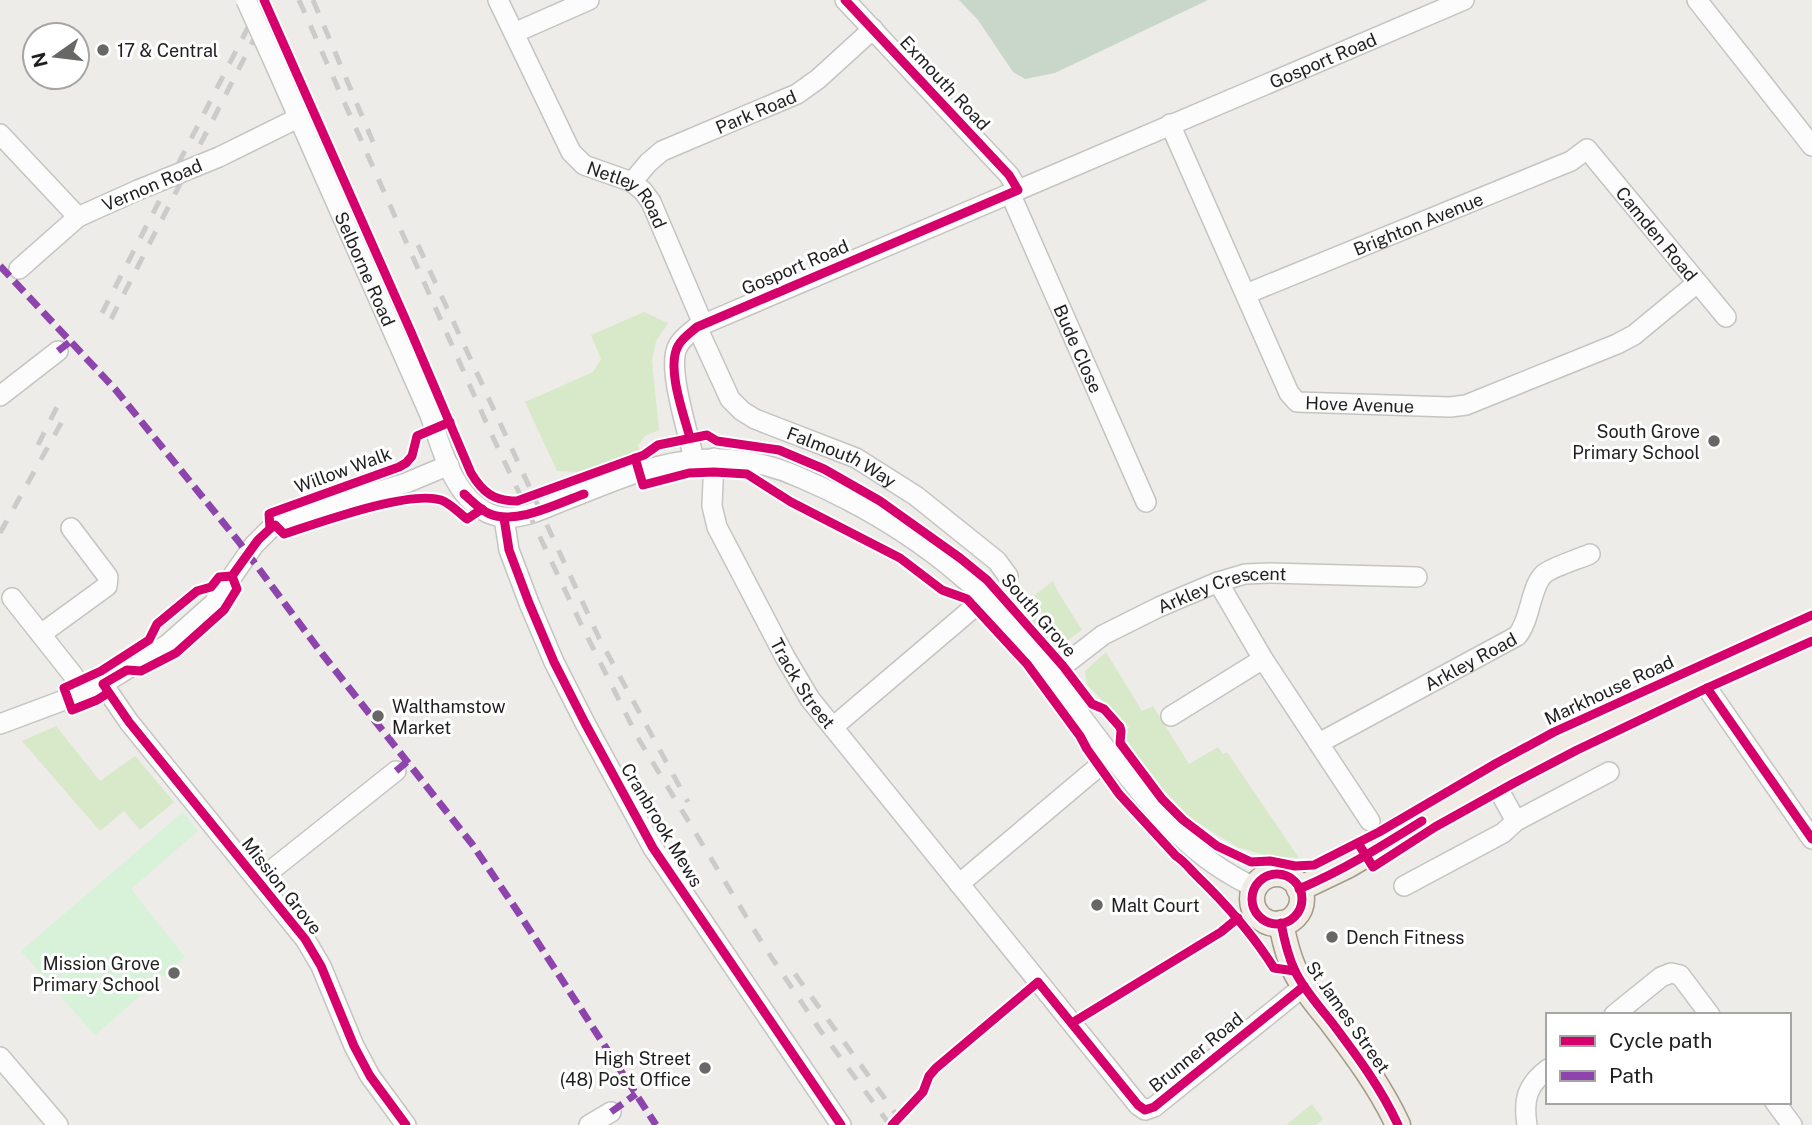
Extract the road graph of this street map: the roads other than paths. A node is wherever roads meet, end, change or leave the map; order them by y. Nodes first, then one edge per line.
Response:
1 (246, 0) edge
2 (498, 0) edge
3 (589, 0) edge
4 (845, 0) edge
5 (1464, 0) edge
6 (1697, 0) edge
7 (873, 29) junction
8 (513, 33) junction
9 (298, 118) junction
10 (1170, 124) junction
11 (0, 134) edge
12 (1812, 146) edge
13 (1587, 149) joint
14 (632, 182) junction
15 (1014, 191) junction
16 (78, 217) junction
17 (19, 269) dead end
18 (1698, 283) junction
19 (1246, 294) junction
20 (1726, 317) dead end
21 (700, 325) junction
22 (58, 351) dead end
23 (0, 396) edge
24 (714, 458) junction
25 (694, 460) junction
26 (449, 465) junction
27 (1146, 502) dead end
28 (504, 518) junction
29 (71, 528) dead end
30 (1590, 554) dead end
31 (1009, 576) dead end
32 (1417, 577) dead end
33 (1217, 582) junction
34 (12, 598) dead end
35 (981, 602) junction
36 (1812, 628) edge
37 (41, 634) junction
38 (1264, 659) junction
39 (1050, 676) junction
40 (1702, 677) junction
41 (103, 684) junction
42 (83, 693) junction
43 (1171, 716) dead end
44 (0, 723) edge
45 (834, 727) junction
46 (1318, 743) junction
47 (1111, 756) junction
48 (396, 771) dead end
49 (1609, 772) dead end
50 (1493, 780) junction
51 (1370, 821) dead end
52 (1516, 821) junction
53 (1812, 839) edge
54 (259, 880) junction
55 (957, 882) junction
56 (1404, 886) dead end
57 (1254, 887) junction
58 (1299, 889) junction
59 (1281, 923) junction
60 (1304, 986) junction
61 (1616, 1013) edge
62 (1708, 1013) edge
63 (0, 1057) edge
64 (1546, 1070) edge
65 (1776, 1104) edge
66 (611, 1111) dead end
67 (58, 1125) edge
68 (406, 1125) edge
69 (589, 1125) edge
70 (841, 1125) edge
71 (1398, 1125) edge
72 (1527, 1125) edge
73 (1791, 1125) edge

1 - 9 street, Selborne Road, bridge
2 - 8 street, Netley Road
3 - 8 street
4 - 7 street, Exmouth Road
5 - 10 street, Gosport Road
6 - 12 street
7 - 14 street, Park Road
7 - 15 street, Exmouth Road
8 - 14 street, Netley Road
9 - 16 street, Vernon Road, bridge
9 - 26 street, Selborne Road
10 - 15 street, Gosport Road
10 - 19 street, Hove Avenue
11 - 16 street
13 - 18 street, Camden Road
13 - 19 street, Brighton Avenue
14 - 21 street, Netley Road
15 - 21 street, Gosport Road
15 - 27 street, Bude Close
16 - 17 street, Vernon Road
18 - 19 street, Hove Avenue
18 - 20 street, Camden Road
21 - 25 street, Gosport Road
21 - 31 street, Falmouth Way
22 - 23 street
24 - 25 street, South Grove
24 - 35 street, South Grove
24 - 45 street, Track Street
25 - 28 street, South Grove
26 - 28 street, Selborne Road
26 - 41 street, Willow Walk
28 - 70 street, Cranbrook Mews
29 - 37 street
30 - 46 street, Arkley Road
32 - 33 street, Arkley Crescent
33 - 38 street
33 - 39 street, Arkley Crescent
34 - 37 street
35 - 39 street, South Grove
35 - 45 street
36 - 40 main road, Markhouse Road
37 - 42 street
38 - 43 street
38 - 46 street
39 - 47 street, South Grove
40 - 50 main road, Markhouse Road
40 - 53 street
41 - 42 street, Willow Walk
41 - 54 street, Mission Grove
42 - 44 street, Willow Walk
45 - 55 street, Track Street
46 - 51 street
47 - 55 street
47 - 57 street, South Grove
48 - 54 street, Mission Grove
49 - 52 street
50 - 52 street
50 - 58 main road, Markhouse Road
52 - 56 street
54 - 68 street, Mission Grove
55 - 60 street, Brunner Road
57 - 58 main road
57 - 59 main road
58 - 59 main road
59 - 60 main road, St James Street
60 - 71 main road, St James Street
61 - 62 street
63 - 67 street
64 - 72 street
65 - 73 street
66 - 69 street

